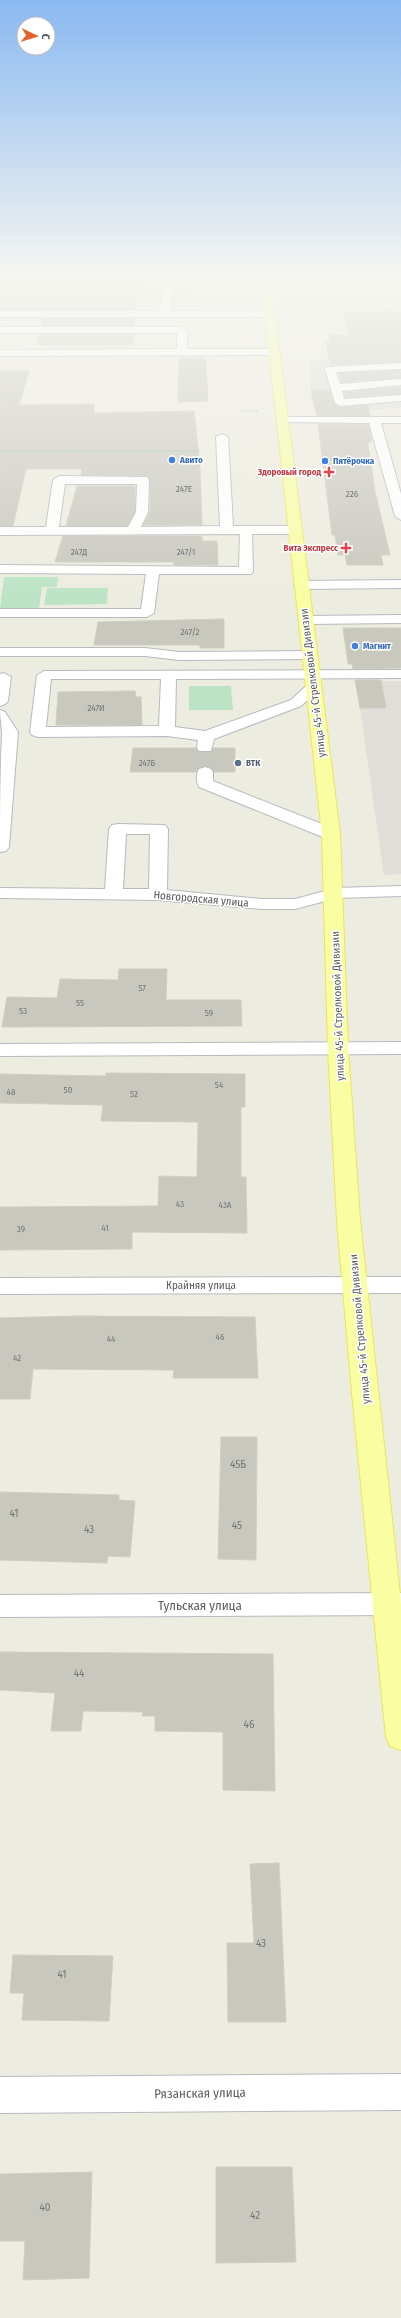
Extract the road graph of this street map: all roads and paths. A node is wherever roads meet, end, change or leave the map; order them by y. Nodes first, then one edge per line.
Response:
1 (278, 384) edge
2 (334, 384) edge
3 (377, 384) edge
4 (335, 388) junction
5 (401, 398) edge
6 (241, 411) dead end
7 (264, 411) dead end
8 (282, 420) junction
9 (374, 420) junction
10 (401, 420) edge
11 (222, 437) dead end
12 (0, 451) edge
13 (223, 451) junction
14 (401, 516) edge
15 (227, 529) junction
16 (246, 529) junction
17 (133, 530) junction
18 (295, 530) junction
19 (0, 531) edge
20 (52, 531) junction
21 (0, 569) edge
22 (153, 570) junction
23 (401, 584) edge
24 (301, 585) junction
25 (0, 613) edge
26 (305, 620) junction
27 (401, 620) edge
28 (0, 652) edge
29 (309, 655) junction
30 (401, 674) edge
31 (168, 675) junction
32 (4, 677) dead end
33 (312, 680) junction
34 (0, 701) edge
35 (0, 715) edge
36 (167, 731) junction
37 (205, 772) tunnel mouth
38 (331, 834) junction
39 (0, 847) edge
40 (401, 891) edge
41 (0, 893) edge
42 (336, 893) junction
43 (114, 894) junction
44 (158, 894) junction
45 (338, 1048) junction
46 (401, 1048) edge
47 (0, 1050) edge
48 (354, 1285) junction
49 (401, 1285) edge
50 (0, 1286) edge
51 (394, 1604) edge
52 (0, 1606) edge
53 (401, 1737) edge
54 (401, 2092) edge
55 (0, 2095) edge

1 - 8 main road, улица 45-й Стрелковой Дивизии
2 - 4 street
3 - 4 street
4 - 5 street
6 - 7 path
8 - 9 street
8 - 18 main road, улица 45-й Стрелковой Дивизии
9 - 10 street
9 - 14 street
11 - 13 street
12 - 13 path
13 - 15 street
15 - 16 street
15 - 17 street
16 - 18 street
16 - 22 street
17 - 20 street
17 - 20 street
18 - 24 main road, улица 45-й Стрелковой Дивизии
19 - 20 street
21 - 22 street
22 - 25 street
23 - 24 street
24 - 26 main road, улица 45-й Стрелковой Дивизии
26 - 27 street
26 - 29 main road, улица 45-й Стрелковой Дивизии
28 - 29 street
29 - 33 main road, улица 45-й Стрелковой Дивизии
30 - 33 street
31 - 33 street
31 - 36 street
31 - 36 street
32 - 34 street
33 - 36 street
33 - 38 main road, улица 45-й Стрелковой Дивизии
35 - 39 street
37 - 38 street
38 - 42 main road, улица 45-й Стрелковой Дивизии
40 - 42 street, Новгородская улица
41 - 43 street, Новгородская улица
42 - 44 street, Новгородская улица
42 - 45 main road, улица 45-й Стрелковой Дивизии
43 - 44 street, Новгородская улица
43 - 44 street
45 - 46 street
45 - 47 street
45 - 48 main road, улица 45-й Стрелковой Дивизии
48 - 49 street, Крайняя улица
48 - 50 street, Крайняя улица
48 - 51 main road, улица 45-й Стрелковой Дивизии
51 - 52 street, Тульская улица
51 - 53 main road, улица 45-й Стрелковой Дивизии
54 - 55 street, Рязанская улица

